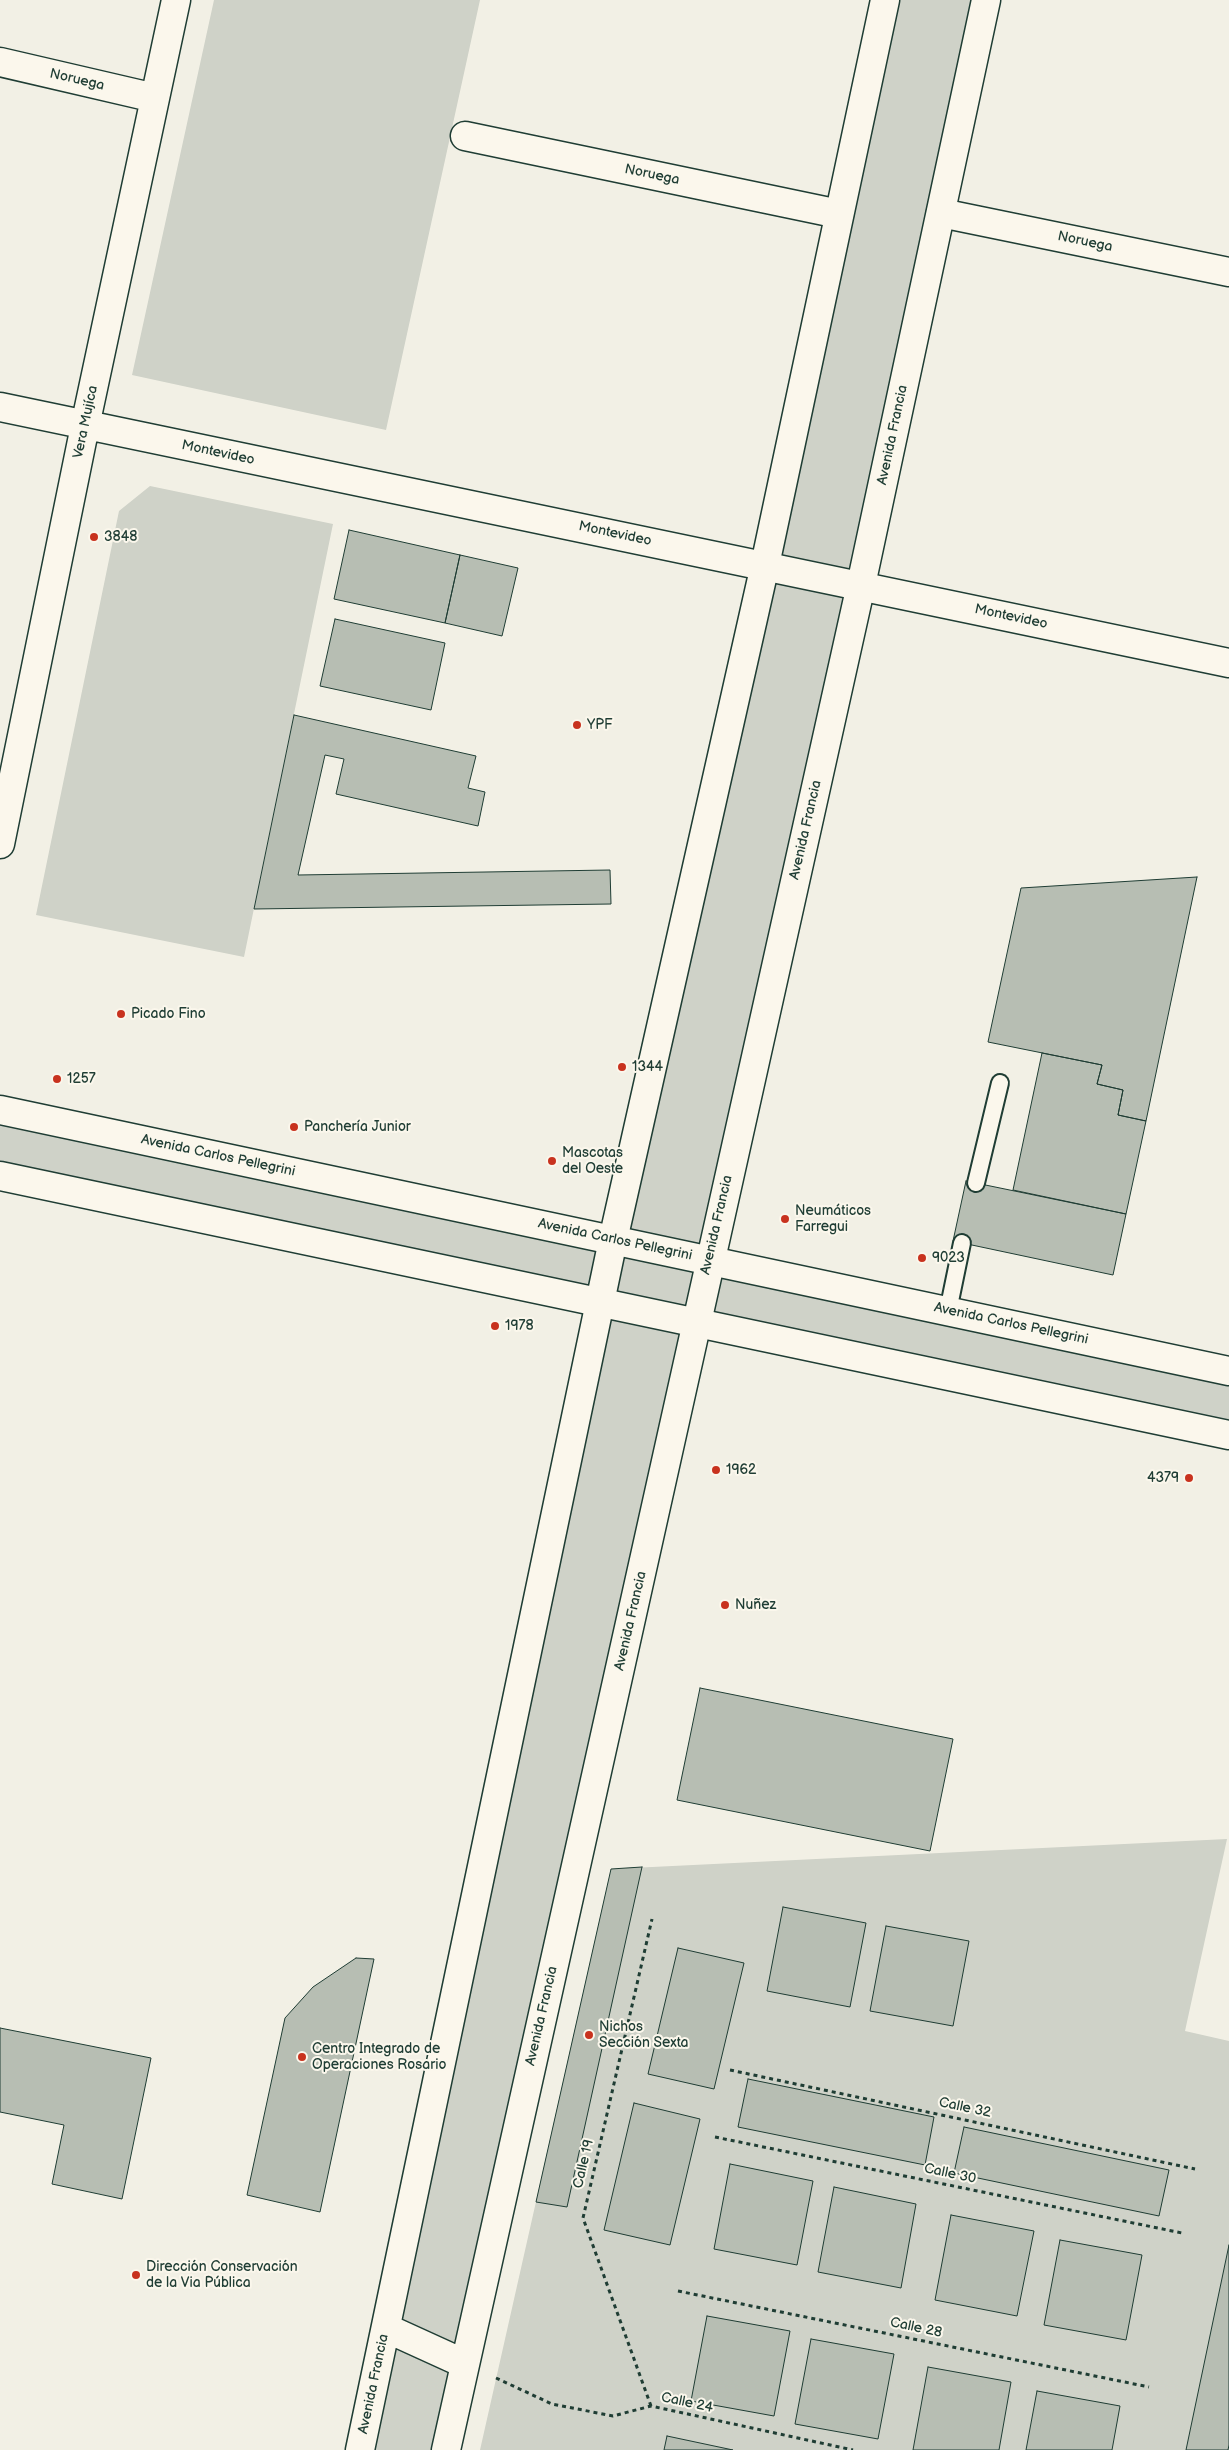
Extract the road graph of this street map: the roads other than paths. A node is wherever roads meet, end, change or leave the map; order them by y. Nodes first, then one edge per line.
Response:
1 (176, 0) edge
2 (885, 0) edge
3 (986, 0) edge
4 (0, 62) edge
5 (155, 98) junction
6 (464, 136) dead end
7 (940, 213) junction
8 (839, 214) junction
9 (1229, 272) edge
10 (0, 407) edge
11 (85, 426) junction
12 (765, 564) junction
13 (861, 585) junction
14 (1229, 663) edge
15 (0, 844) edge
16 (1000, 1083) dead end
17 (0, 1110) edge
18 (0, 1176) edge
19 (976, 1183) dead end
20 (613, 1240) junction
21 (962, 1243) dead end
22 (709, 1260) junction
23 (600, 1303) junction
24 (948, 1311) junction
25 (696, 1323) junction
26 (1229, 1370) edge
27 (1229, 1435) edge
28 (386, 2328) junction
29 (464, 2364) junction
30 (360, 2450) edge
31 (446, 2450) edge

1 - 5 main road, Vera Mujíca
2 - 8 main road, Avenida Francia
3 - 7 main road, Avenida Francia
4 - 5 main road, Noruega
5 - 11 main road, Vera Mujíca
6 - 8 main road, Noruega
7 - 9 main road, Noruega
7 - 13 main road, Avenida Francia
8 - 12 main road, Avenida Francia
10 - 11 main road, Montevideo
11 - 12 main road, Montevideo
11 - 15 main road, Vera Mujíca
12 - 13 main road, Montevideo
12 - 20 main road, Avenida Francia
13 - 14 main road, Montevideo
13 - 22 main road, Avenida Francia
16 - 19 lane
17 - 20 main road, Avenida Carlos Pellegrini
18 - 23 main road
20 - 22 main road, Avenida Carlos Pellegrini
20 - 23 main road, Avenida Francia
21 - 24 lane
22 - 24 main road, Avenida Carlos Pellegrini
22 - 25 main road, Avenida Francia
23 - 25 main road
23 - 28 main road, Avenida Francia
24 - 26 main road, Avenida Carlos Pellegrini
25 - 27 main road
25 - 29 main road, Avenida Francia
28 - 29 main road
28 - 30 main road, Avenida Francia
29 - 31 main road, Avenida Francia

